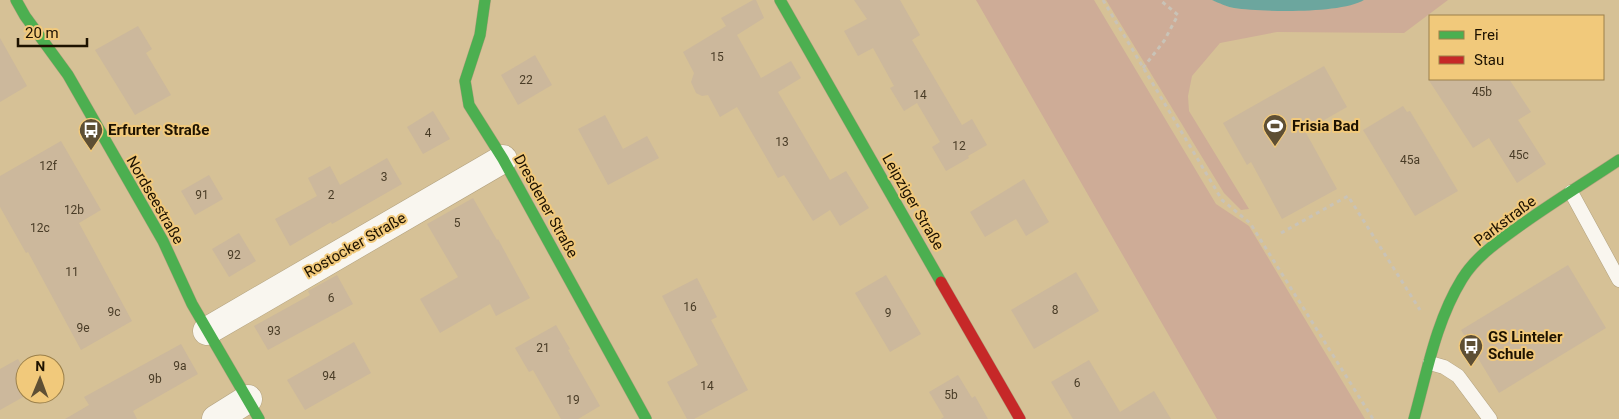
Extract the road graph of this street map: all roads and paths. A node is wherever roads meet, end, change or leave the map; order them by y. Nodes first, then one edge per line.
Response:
1 (16, 0) edge
2 (485, 0) edge
3 (780, 0) edge
4 (1103, 0) edge
5 (1160, 0) edge
6 (1143, 68) junction
7 (503, 159) junction
8 (1619, 160) edge
9 (1571, 192) junction
10 (1281, 233) dead end
11 (1619, 280) edge
12 (1442, 323) junction
13 (207, 332) junction
14 (1430, 363) junction
15 (253, 409) edge
16 (216, 419) edge
17 (646, 419) edge
18 (1020, 419) edge
19 (1373, 419) edge
20 (1414, 419) edge
21 (1490, 419) edge

1 - 13 street, Nordseestraße
2 - 7 street, Dresdener Straße
3 - 18 street, Leipziger Straße
4 - 6 path
5 - 6 path
6 - 19 path
7 - 13 street, Rostocker Straße
7 - 17 street, Dresdener Straße
8 - 9 street, Parkstraße
9 - 11 lane
9 - 12 street, Parkstraße
10 - 12 path
12 - 14 street, Parkstraße
13 - 15 street, Nordseestraße
14 - 20 street, Parkstraße
14 - 21 lane
15 - 16 street

